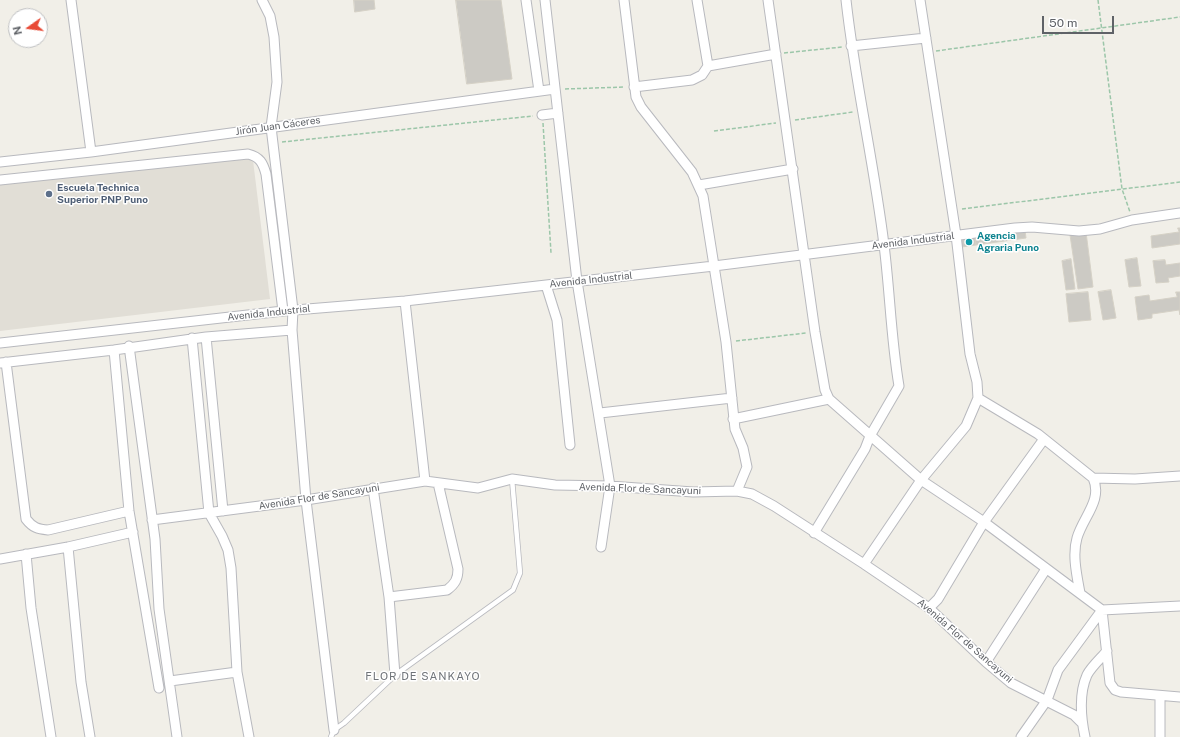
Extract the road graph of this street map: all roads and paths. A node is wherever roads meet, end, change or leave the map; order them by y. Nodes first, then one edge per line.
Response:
1 (71, 0) edge
2 (262, 0) edge
3 (526, 0) edge
4 (545, 0) edge
5 (624, 0) edge
6 (698, 0) edge
7 (768, 0) edge
8 (846, 0) edge
9 (920, 0) edge
10 (1098, 0) edge
11 (1180, 17) edge
12 (1102, 29) junction
13 (926, 38) junction
14 (851, 46) junction
15 (935, 51) dead end
16 (776, 54) junction
17 (708, 66) junction
18 (634, 87) junction
19 (555, 89) junction
20 (539, 91) junction
21 (558, 113) junction
22 (542, 115) junction
23 (272, 127) junction
24 (274, 143) junction
25 (91, 152) junction
26 (0, 162) edge
27 (793, 170) junction
28 (0, 180) edge
29 (1180, 182) edge
30 (699, 185) junction
31 (1122, 190) junction
32 (956, 210) dead end
33 (1180, 213) edge
34 (1132, 220) junction
35 (956, 235) junction
36 (884, 245) junction
37 (551, 253) dead end
38 (804, 254) junction
39 (714, 266) junction
40 (577, 281) junction
41 (546, 285) junction
42 (405, 301) junction
43 (293, 310) junction
44 (283, 311) junction
45 (292, 330) junction
46 (815, 332) junction
47 (206, 336) junction
48 (192, 338) junction
49 (726, 342) junction
50 (0, 343) edge
51 (129, 346) junction
52 (114, 350) junction
53 (3, 362) edge
54 (732, 398) junction
55 (978, 398) junction
56 (829, 400) junction
57 (600, 413) junction
58 (733, 419) junction
59 (870, 436) junction
60 (1044, 439) junction
61 (570, 445) dead end
62 (1180, 476) edge
63 (1093, 478) junction
64 (512, 479) junction
65 (922, 480) junction
66 (425, 481) junction
67 (438, 483) junction
68 (610, 486) junction
69 (373, 488) junction
70 (737, 491) junction
71 (306, 500) junction
72 (129, 510) junction
73 (223, 511) junction
74 (210, 513) junction
75 (152, 520) junction
76 (984, 522) junction
77 (133, 532) junction
78 (814, 533) junction
79 (68, 547) junction
80 (601, 547) dead end
81 (26, 554) junction
82 (0, 559) edge
83 (864, 564) junction
84 (1046, 569) junction
85 (1080, 593) junction
86 (389, 597) junction
87 (1180, 606) edge
88 (929, 608) junction
89 (1102, 610) junction
90 (1107, 651) junction
91 (986, 662) junction
92 (237, 672) junction
93 (396, 675) junction
94 (170, 681) junction
95 (159, 688) dead end
96 (1160, 696) junction
97 (1180, 697) edge
98 (1047, 700) junction
99 (1082, 723) junction
100 (332, 734) edge
101 (51, 737) edge
102 (90, 737) edge
103 (177, 737) edge
104 (249, 737) edge
105 (1021, 737) edge
106 (1084, 737) edge
107 (1160, 737) edge

1 - 25 street
2 - 23 street
3 - 20 street
4 - 19 street
5 - 18 street
6 - 17 street
7 - 16 street
8 - 14 street
9 - 13 street
10 - 12 path
11 - 12 path
12 - 15 path
12 - 31 path
13 - 14 street
13 - 35 street
14 - 16 path
14 - 36 street
16 - 17 street
16 - 27 street
17 - 18 street
18 - 19 path
18 - 30 street
19 - 20 street, Jirón Juan Cáceres
19 - 21 street
20 - 23 street, Jirón Juan Cáceres
21 - 22 street
21 - 40 street
22 - 24 path
22 - 37 path
23 - 24 street
23 - 25 street, Jirón Juan Cáceres
24 - 43 street
25 - 26 street, Jirón Juan Cáceres
27 - 30 street
27 - 38 street
28 - 44 street
29 - 31 path
30 - 39 street
31 - 32 path
31 - 34 path
33 - 34 street, Avenida Industrial
34 - 35 street, Avenida Industrial
35 - 36 street, Avenida Industrial
35 - 55 street
36 - 38 street, Avenida Industrial
36 - 59 street
38 - 39 street, Avenida Industrial
38 - 46 street
39 - 40 street, Avenida Industrial
39 - 49 street
40 - 41 street, Avenida Industrial
40 - 57 street
41 - 42 street, Avenida Industrial
41 - 61 street
42 - 43 street, Avenida Industrial
42 - 66 street
43 - 44 street, Avenida Industrial
43 - 45 street
44 - 50 street, Avenida Industrial
45 - 47 street, Avenida Industrial
45 - 71 street
46 - 49 path
46 - 56 street
47 - 48 street, Avenida Industrial
47 - 73 street
48 - 51 street, Avenida Industrial
48 - 74 street
49 - 54 street
51 - 52 street, Avenida Industrial
51 - 75 street
52 - 53 street, Avenida Industrial
52 - 72 street
53 - 72 street
54 - 57 street
54 - 58 street
55 - 60 street
55 - 65 street
56 - 58 street
56 - 59 street
57 - 68 street
58 - 70 street
59 - 65 street
59 - 78 street
60 - 63 street
60 - 76 street
62 - 63 street
63 - 85 street
64 - 67 street, Avenida Flor de Sancayuni
64 - 68 street, Avenida Flor de Sancayuni
64 - 93 lane
65 - 76 street
65 - 83 street
66 - 67 street, Avenida Flor de Sancayuni
66 - 69 street, Avenida Flor de Sancayuni
67 - 86 street
68 - 70 street, Avenida Flor de Sancayuni
68 - 80 street
69 - 71 street, Avenida Flor de Sancayuni
69 - 86 street
70 - 78 street, Avenida Flor de Sancayuni
71 - 73 street, Avenida Flor de Sancayuni
71 - 100 street
72 - 77 street
73 - 74 street, Avenida Flor de Sancayuni
74 - 75 street, Avenida Flor de Sancayuni
74 - 92 street
75 - 94 street
76 - 84 street
76 - 88 street
77 - 79 street
77 - 95 street
78 - 83 street, Avenida Flor de Sancayuni
79 - 81 street
79 - 102 street
81 - 82 street
81 - 101 street
83 - 88 street, Avenida Flor de Sancayuni
84 - 85 street
84 - 91 street
85 - 89 street
86 - 93 street
87 - 89 street
88 - 91 street, Avenida Flor de Sancayuni
89 - 90 street
89 - 98 street
90 - 96 street
90 - 99 street
91 - 98 street, Avenida Flor de Sancayuni
92 - 94 street
92 - 104 street
93 - 100 lane
94 - 103 street
96 - 97 street
96 - 107 street
98 - 99 street, Avenida Flor de Sancayuni
98 - 105 street
99 - 106 street

